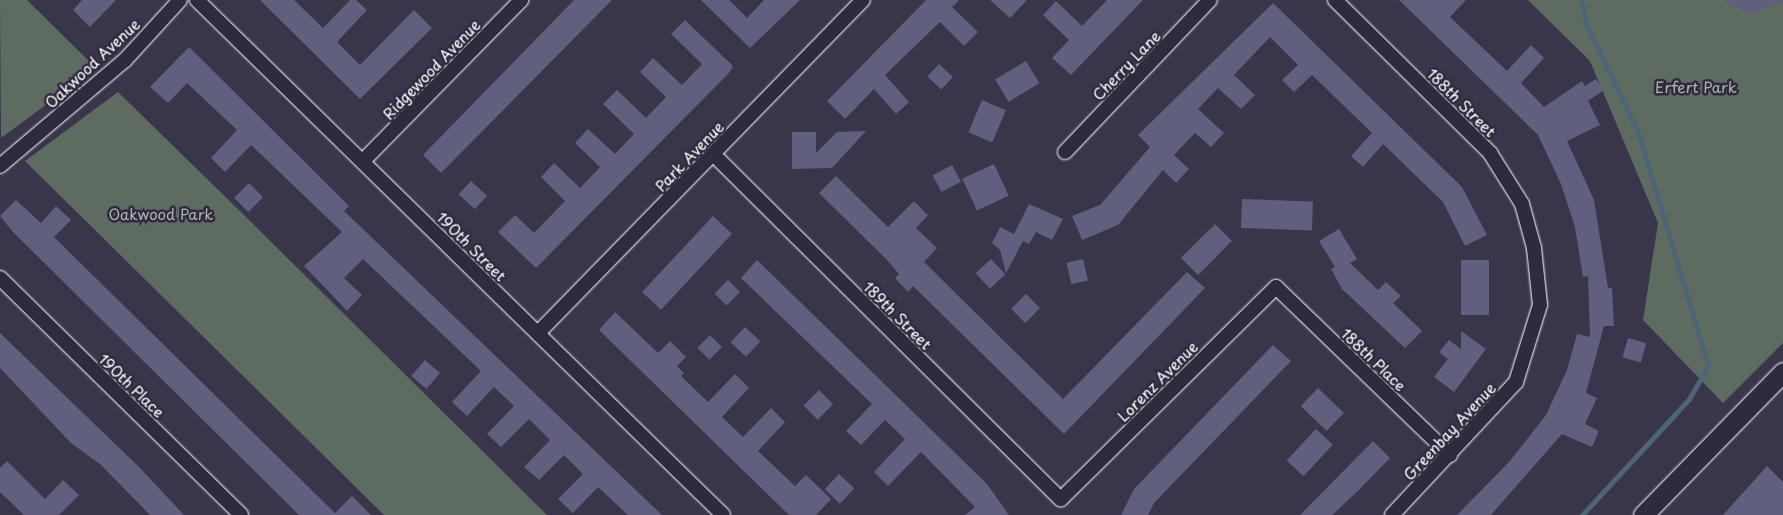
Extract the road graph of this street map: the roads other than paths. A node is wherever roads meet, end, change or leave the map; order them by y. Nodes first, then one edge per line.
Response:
1 (180, 0) edge
2 (198, 0) edge
3 (521, 0) edge
4 (863, 0) edge
5 (1210, 0) edge
6 (1336, 0) edge
7 (1065, 152) dead end
8 (713, 154) junction
9 (363, 161) junction
10 (0, 166) edge
11 (1534, 248) joint
12 (0, 278) edge
13 (1276, 287) joint
14 (538, 334) junction
15 (1783, 372) edge
16 (1450, 455) junction
17 (1061, 499) joint
18 (241, 515) edge
19 (723, 515) edge
20 (1392, 515) edge
21 (1643, 515) edge

1 - 10 street, Oakwood Avenue
2 - 9 street, 190th Street
3 - 9 street, Ridgewood Avenue
4 - 8 street, Park Avenue
5 - 7 street, Cherry Lane
6 - 11 street, 188th Street
8 - 14 street, Park Avenue
8 - 17 street, 189th Street
9 - 14 street, 190th Street
11 - 16 street, Greenbay Avenue
12 - 18 street, 190th Place
13 - 16 street, 188th Place
13 - 17 street, Lorenz Avenue
14 - 19 street, 190th Street
15 - 21 main road
16 - 20 street, Greenbay Avenue

